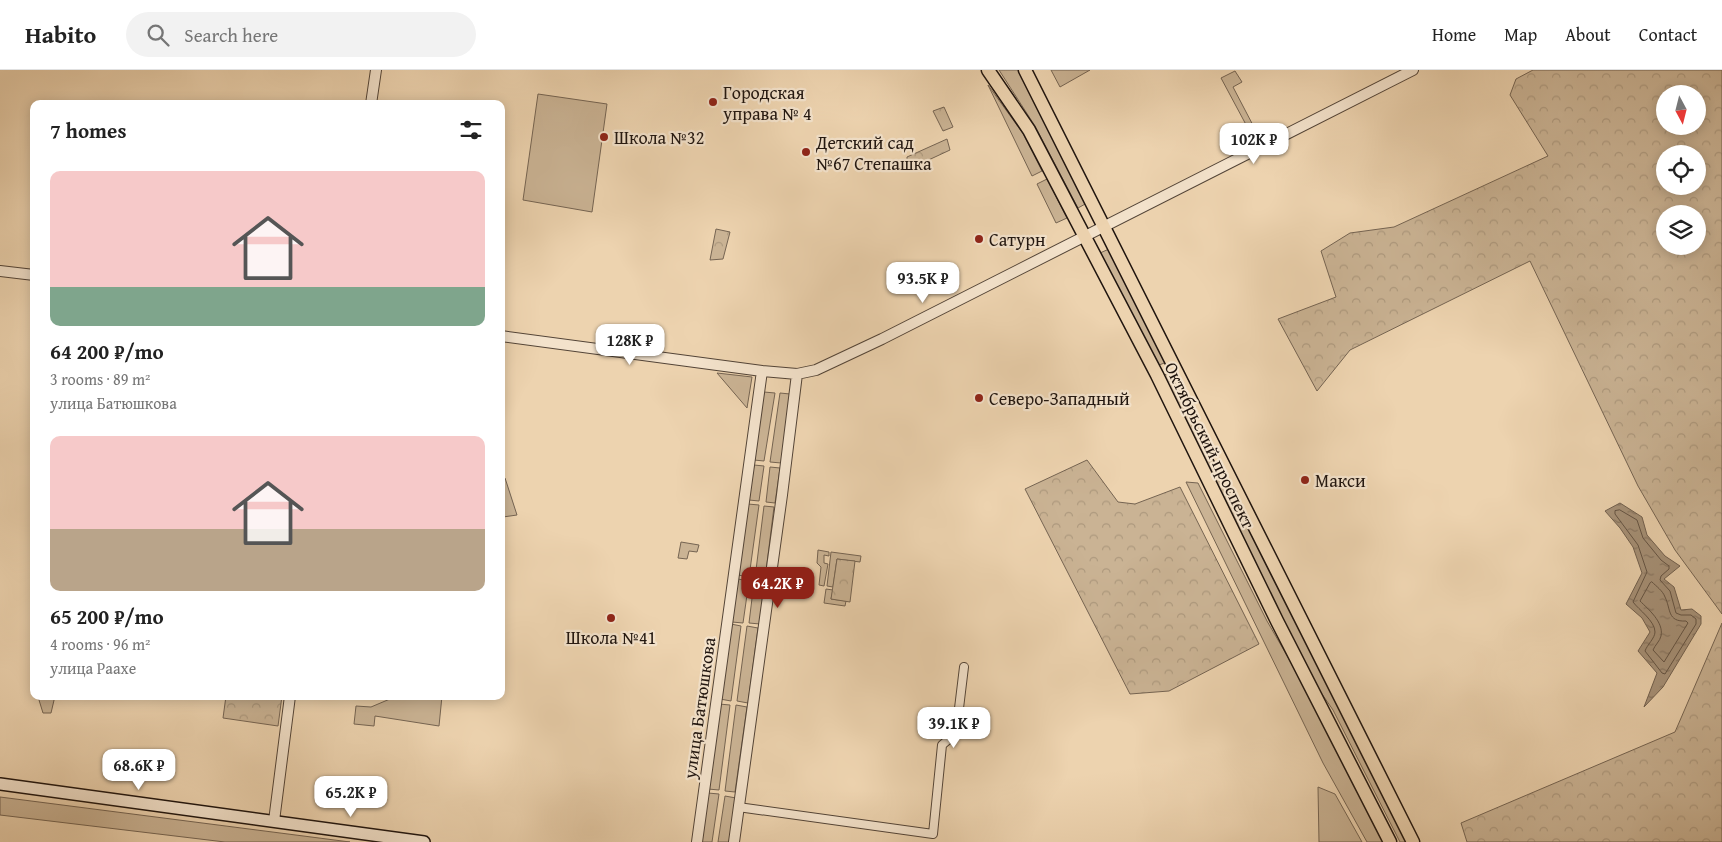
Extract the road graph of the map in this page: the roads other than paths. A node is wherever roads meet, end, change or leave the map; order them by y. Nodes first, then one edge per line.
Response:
1 (376, 70) edge
2 (988, 70) edge
3 (1025, 70) edge
4 (1413, 70) edge
5 (372, 100) edge
6 (1105, 226) junction
7 (1084, 236) junction
8 (0, 271) edge
9 (30, 275) edge
10 (505, 337) edge
11 (1175, 368) junction
12 (762, 371) junction
13 (797, 374) junction
14 (1157, 375) junction
15 (964, 667) dead end
16 (289, 700) edge
17 (0, 784) edge
18 (738, 807) junction
19 (274, 821) junction
20 (424, 842) edge
21 (697, 842) edge
22 (734, 842) edge
23 (1390, 842) edge
24 (1413, 842) edge

1 - 5 street
2 - 7 main road, Октябрьский проспект
3 - 6 main road, Октябрьский проспект
4 - 6 street
6 - 7 street
6 - 11 main road, Октябрьский проспект
7 - 13 street
7 - 14 main road, Октябрьский проспект
8 - 9 street
10 - 12 street
11 - 14 main road
11 - 24 main road, Октябрьский проспект
12 - 13 street
12 - 21 street, улица Батюшкова
13 - 18 street
14 - 23 main road, Октябрьский проспект
15 - 18 street
16 - 19 street
17 - 19 main road
18 - 22 street
19 - 20 main road

